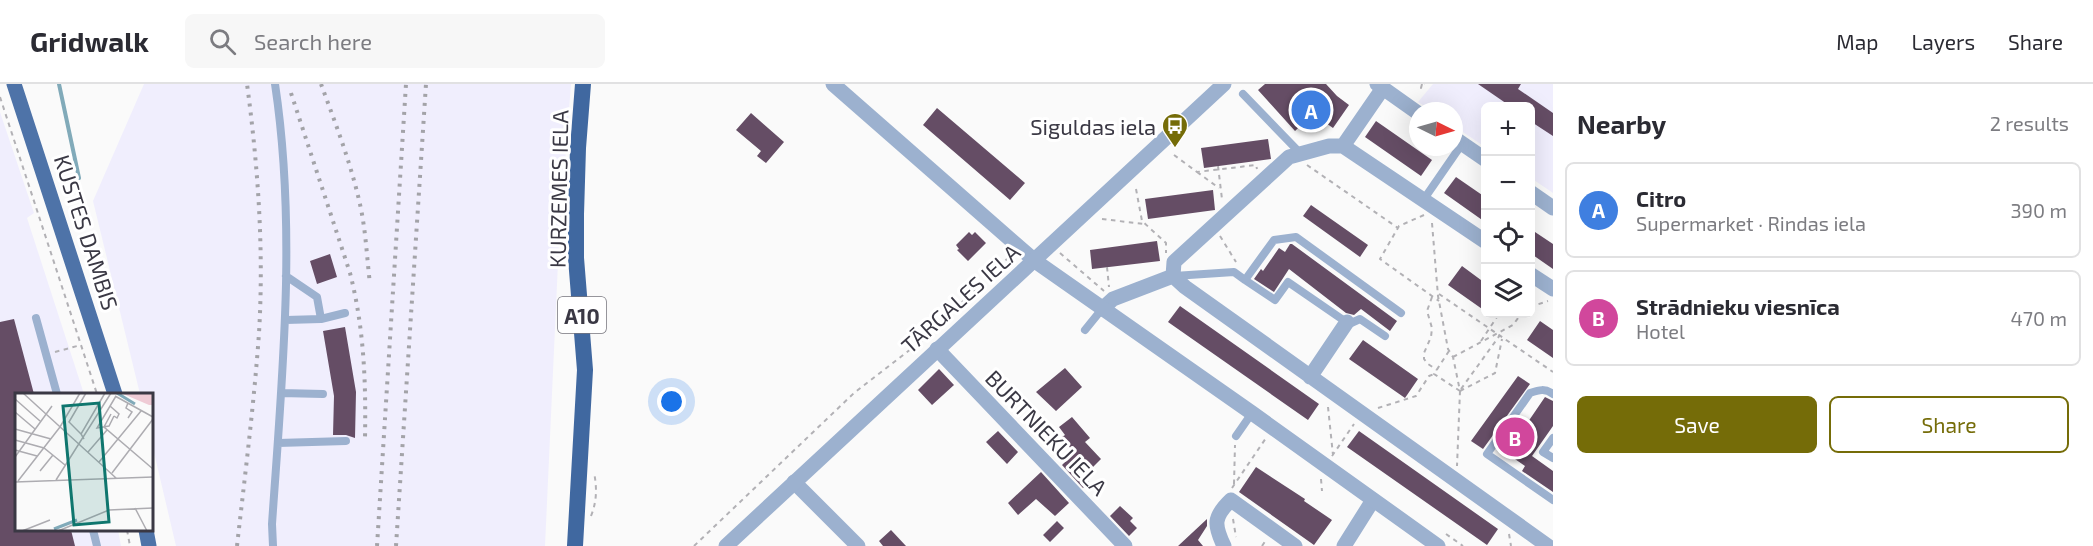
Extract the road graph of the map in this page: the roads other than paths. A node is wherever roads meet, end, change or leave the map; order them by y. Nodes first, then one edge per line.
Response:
1 (14, 84) edge
2 (276, 84) edge
3 (583, 84) edge
4 (833, 84) edge
5 (1224, 84) edge
6 (1380, 86) edge
7 (1243, 94) dead end
8 (1409, 107) edge
9 (1463, 145) edge
10 (1343, 146) junction
11 (1297, 155) junction
12 (1451, 156) edge
13 (1481, 157) edge
14 (1535, 195) edge
15 (1428, 205) junction
16 (1553, 208) edge
17 (1481, 239) edge
18 (1035, 261) junction
19 (286, 276) junction
20 (1173, 276) junction
21 (1535, 277) edge
22 (1242, 278) junction
23 (1553, 289) edge
24 (1102, 309) junction
25 (345, 313) dead end
26 (1401, 313) dead end
27 (36, 318) dead end
28 (321, 319) junction
29 (286, 320) junction
30 (1347, 322) junction
31 (1085, 330) dead end
32 (1385, 336) dead end
33 (937, 349) junction
34 (1317, 381) junction
35 (57, 393) edge
36 (115, 393) edge
37 (281, 393) junction
38 (323, 394) dead end
39 (1553, 394) edge
40 (1252, 413) junction
41 (1236, 436) road end
42 (1553, 438) edge
43 (346, 441) dead end
44 (278, 443) junction
45 (1553, 458) edge
46 (795, 482) junction
47 (1373, 500) junction
48 (1553, 500) edge
49 (93, 531) edge
50 (146, 531) edge
51 (97, 546) edge
52 (149, 546) edge
53 (273, 546) edge
54 (575, 546) edge
55 (726, 546) edge
56 (858, 546) edge
57 (1125, 546) edge
58 (1224, 546) edge
59 (1295, 546) edge
60 (1344, 546) edge
61 (1437, 546) edge
62 (1548, 546) edge

1 - 36 main road, KUSTES DAMBIS
2 - 19 lane
3 - 54 highway, KURZEMES IELA / A10
4 - 18 street
5 - 18 street, TĀRGALES IELA
6 - 8 street
6 - 10 street
7 - 11 lane
9 - 13 street
10 - 11 street
10 - 15 street
11 - 20 street
12 - 15 lane
14 - 16 street
15 - 17 street
18 - 24 street
18 - 33 street, TĀRGALES IELA
19 - 28 lane
19 - 29 lane
20 - 22 lane
20 - 24 street
20 - 34 street
21 - 23 street
22 - 26 lane
22 - 30 lane
24 - 31 lane
24 - 40 street
25 - 28 lane
27 - 35 lane
28 - 29 lane
29 - 37 lane
30 - 32 lane
30 - 34 street
33 - 46 street, TĀRGALES IELA
33 - 57 street, BURTNIEKU IELA
34 - 62 street
37 - 38 lane
37 - 44 lane
39 - 48 lane
40 - 41 lane
40 - 47 street
42 - 45 lane
43 - 44 lane
44 - 53 lane
46 - 55 street, TĀRGALES IELA
46 - 56 street
47 - 60 street
47 - 61 street
49 - 51 lane
50 - 52 main road
58 - 59 street

